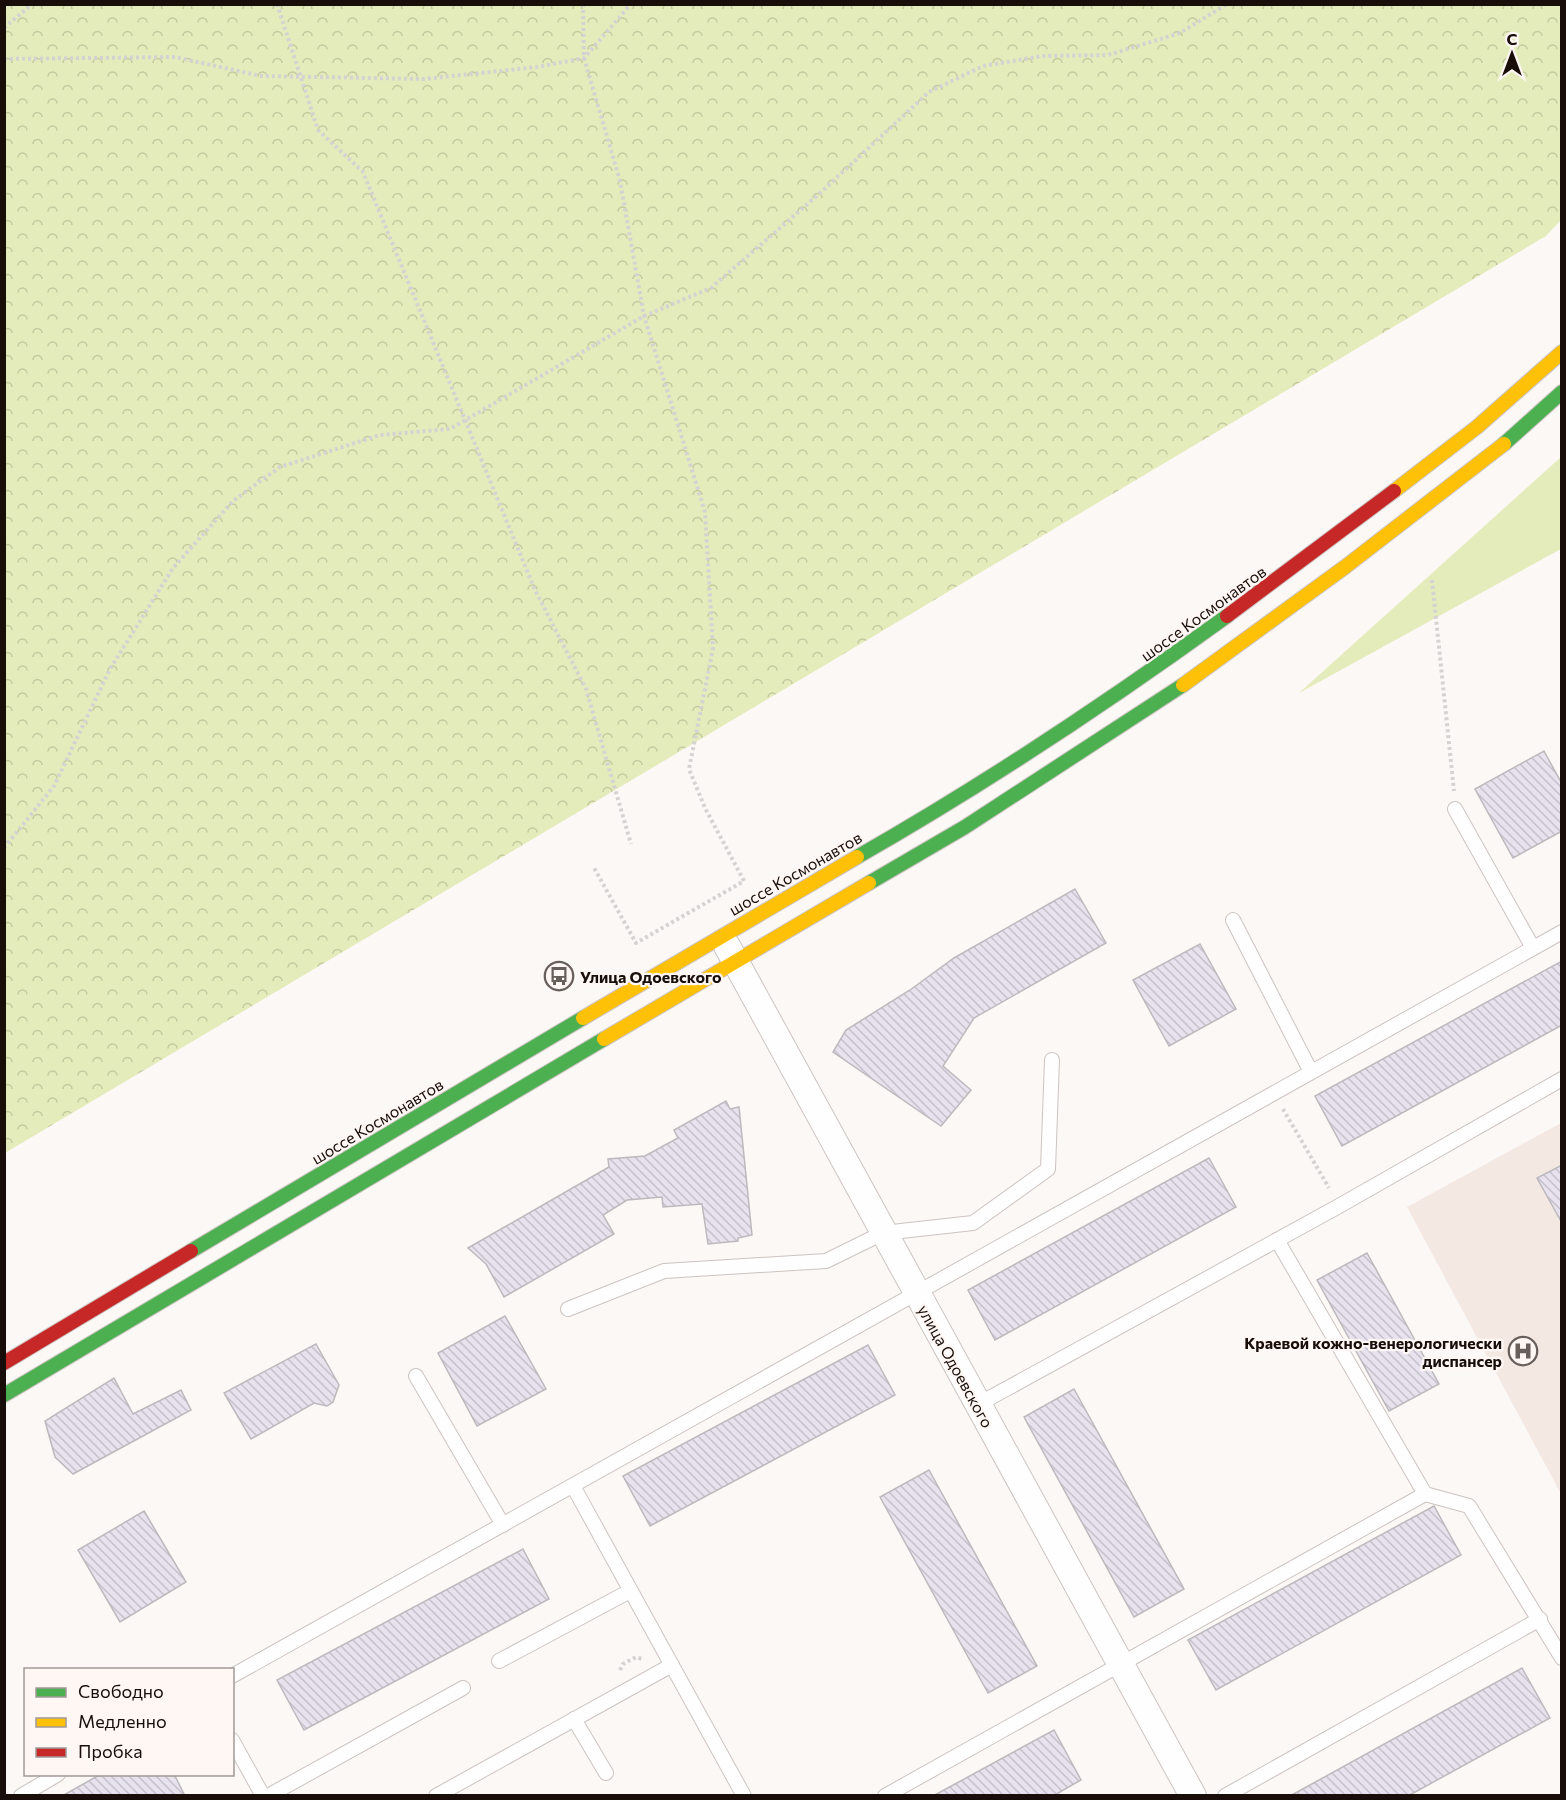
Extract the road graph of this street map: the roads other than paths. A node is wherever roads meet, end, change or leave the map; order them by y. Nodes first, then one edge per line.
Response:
1 (1562, 352) edge
2 (1562, 392) edge
3 (1455, 809) road end
4 (1233, 920) dead end
5 (1562, 932) edge
6 (721, 935) junction
7 (1533, 948) junction
8 (735, 961) junction
9 (1052, 1060) dead end
10 (1311, 1072) junction
11 (1562, 1079) edge
12 (883, 1233) junction
13 (1277, 1240) junction
14 (916, 1294) junction
15 (568, 1309) dead end
16 (4, 1363) edge
17 (416, 1376) dead end
18 (4, 1395) edge
19 (977, 1405) junction
20 (573, 1486) junction
21 (1425, 1494) junction
22 (503, 1526) junction
23 (630, 1591) junction
24 (1540, 1620) junction
25 (1562, 1658) edge
26 (499, 1661) dead end
27 (672, 1665) junction
28 (1120, 1665) junction
29 (234, 1675) edge
30 (464, 1688) dead end
31 (574, 1719) junction
32 (234, 1744) edge
33 (606, 1773) dead end
34 (55, 1776) edge
35 (21, 1796) edge
36 (263, 1796) edge
37 (268, 1796) edge
38 (436, 1796) edge
39 (744, 1796) edge
40 (885, 1796) edge
41 (1193, 1796) edge
42 (1226, 1796) edge

1 - 6 main road, шоссе Космонавтов
2 - 8 main road
3 - 7 lane
4 - 10 lane
5 - 7 lane
6 - 8 street, улица Одоевского
6 - 16 main road, шоссе Космонавтов
7 - 10 lane
8 - 12 street, улица Одоевского
8 - 18 main road
9 - 12 lane
10 - 14 lane
11 - 13 lane
12 - 14 street, улица Одоевского
12 - 15 lane
13 - 19 lane
13 - 21 lane
14 - 19 street, улица Одоевского
14 - 20 lane
17 - 22 lane
19 - 28 street, улица Одоевского
20 - 22 lane
20 - 23 lane
21 - 24 lane
21 - 28 lane
22 - 29 lane
23 - 26 lane
23 - 27 lane
24 - 25 lane
24 - 42 lane
27 - 31 lane
27 - 39 lane
28 - 40 lane
28 - 41 street, улица Одоевского
30 - 37 lane
31 - 33 lane
31 - 38 lane
32 - 36 lane
34 - 35 lane

